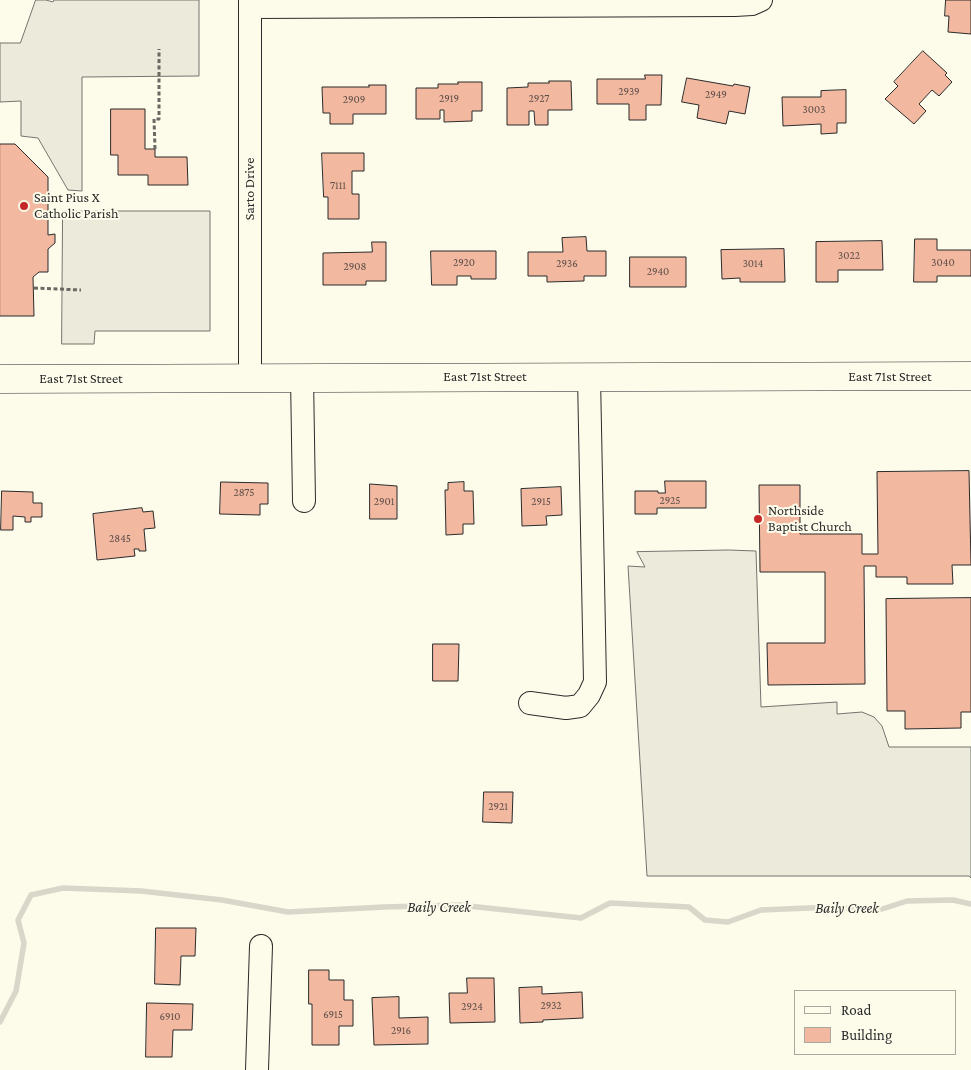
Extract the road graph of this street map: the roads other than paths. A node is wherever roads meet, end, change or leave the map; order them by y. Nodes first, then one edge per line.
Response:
1 (761, 0) edge
2 (250, 4) edge
3 (971, 376) edge
4 (250, 377) junction
5 (302, 377) junction
6 (589, 377) junction
7 (0, 379) edge
8 (304, 501) dead end
9 (530, 703) dead end
10 (261, 946) dead end
11 (257, 1070) edge

1 - 2 street
2 - 4 street, Sarto Drive
3 - 6 main road, East 71st Street
4 - 5 main road, East 71st Street
4 - 7 main road, East 71st Street
5 - 6 main road, East 71st Street
5 - 8 street
6 - 9 street
10 - 11 street

